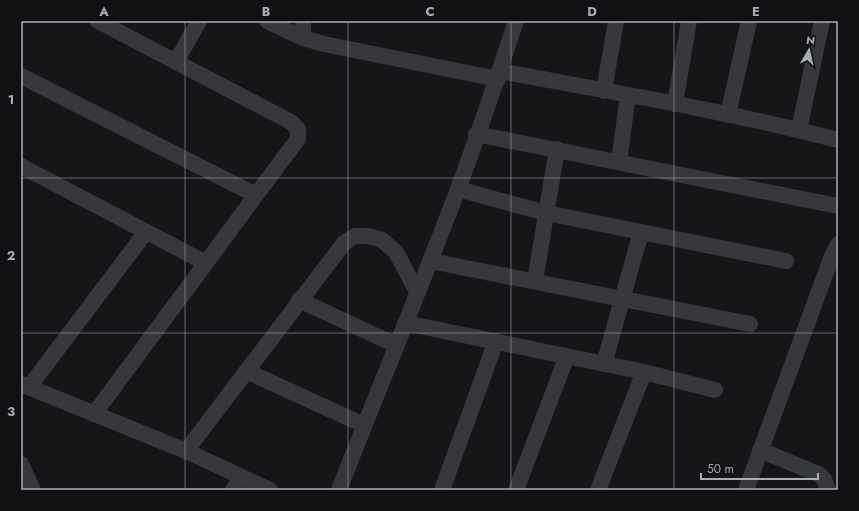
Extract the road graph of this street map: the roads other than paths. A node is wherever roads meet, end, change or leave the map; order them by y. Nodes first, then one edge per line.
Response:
1 (98, 21) edge
2 (198, 21) edge
3 (267, 21) edge
4 (302, 21) edge
5 (516, 21) edge
6 (616, 21) edge
7 (689, 21) edge
8 (750, 21) edge
9 (822, 21) edge
10 (303, 38) junction
11 (176, 62) junction
12 (498, 75) junction
13 (21, 76) edge
14 (604, 91) junction
15 (628, 96) junction
16 (675, 104) junction
17 (728, 115) junction
18 (799, 130) junction
19 (476, 134) junction
20 (838, 140) edge
21 (557, 149) junction
22 (619, 162) junction
23 (21, 166) edge
24 (458, 189) junction
25 (256, 195) junction
26 (838, 206) edge
27 (546, 213) junction
28 (146, 232) junction
29 (641, 232) junction
30 (838, 244) edge
31 (430, 261) junction
32 (786, 261) dead end
33 (206, 263) junction
34 (535, 281) junction
35 (417, 292) junction
36 (623, 298) junction
37 (299, 300) junction
38 (405, 323) junction
39 (750, 324) dead end
40 (496, 342) junction
41 (396, 345) junction
42 (567, 356) junction
43 (604, 364) junction
44 (246, 371) junction
45 (644, 372) junction
46 (25, 386) edge
47 (715, 390) dead end
48 (94, 414) junction
49 (364, 425) junction
50 (760, 450) junction
51 (186, 451) junction
52 (21, 464) edge
53 (237, 483) edge
54 (33, 490) edge
55 (270, 490) edge
56 (338, 490) edge
57 (442, 490) edge
58 (516, 490) edge
59 (598, 490) edge
60 (746, 490) edge
61 (828, 490) edge

1 - 11 street
2 - 11 street
3 - 10 street
4 - 10 street
5 - 12 street
6 - 14 street
7 - 16 street
8 - 17 street
9 - 18 street
10 - 12 street
11 - 25 street
12 - 14 street
12 - 19 street
13 - 25 street
14 - 15 street
15 - 16 street
15 - 22 street
16 - 17 street
17 - 18 street
18 - 20 street
19 - 21 street
19 - 24 street
21 - 22 street
21 - 27 street
22 - 26 street
23 - 28 street
24 - 27 street
24 - 31 street
25 - 33 street
27 - 29 street
27 - 34 street
28 - 33 street
28 - 46 street
29 - 32 street
29 - 36 street
30 - 50 street
31 - 34 street
31 - 35 street
33 - 48 street
34 - 36 street
35 - 37 street
35 - 38 street
36 - 39 street
36 - 43 street
37 - 41 street
37 - 44 street
38 - 40 street
38 - 41 street
40 - 42 street
40 - 57 street
41 - 49 street
42 - 43 street
42 - 58 street
43 - 45 street
44 - 49 street
44 - 51 street
45 - 47 street
45 - 59 street
46 - 48 street
48 - 51 street
49 - 56 street
50 - 60 street
50 - 61 street
51 - 53 street
52 - 54 street
53 - 55 street

